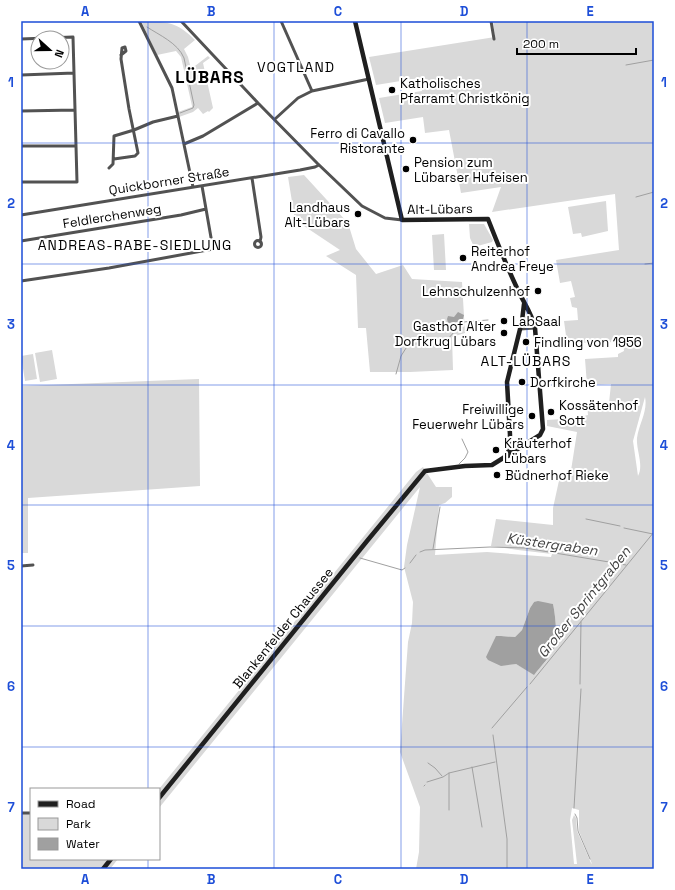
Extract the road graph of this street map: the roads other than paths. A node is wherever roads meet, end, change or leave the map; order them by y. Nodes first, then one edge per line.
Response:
1 (139, 21) edge
2 (181, 21) edge
3 (281, 21) edge
4 (355, 21) edge
5 (491, 21) edge
6 (21, 39) edge
7 (494, 39) dead end
8 (121, 55) dead end
9 (74, 73) junction
10 (21, 75) edge
11 (368, 79) junction
12 (312, 91) junction
13 (258, 103) junction
14 (75, 110) junction
15 (21, 111) edge
16 (178, 116) junction
17 (275, 119) junction
18 (134, 130) junction
19 (184, 144) junction
20 (21, 146) edge
21 (76, 146) junction
22 (114, 159) junction
23 (319, 165) junction
24 (109, 168) dead end
25 (252, 178) junction
26 (21, 182) edge
27 (202, 186) junction
28 (193, 187) junction
29 (206, 209) junction
30 (21, 215) edge
31 (402, 220) junction
32 (21, 241) edge
33 (260, 242) dead end
34 (21, 281) edge
35 (524, 304) junction
36 (535, 328) junction
37 (520, 329) junction
38 (508, 456) junction
39 (425, 471) joint
40 (33, 565) dead end
41 (21, 566) edge
42 (160, 797) edge
43 (110, 860) edge
44 (103, 869) edge

1 - 16 street
2 - 13 street, Alt-Lübars
3 - 12 street
4 - 11 street
5 - 7 street
6 - 9 street
8 - 18 street
9 - 10 street
9 - 14 street
11 - 12 street
11 - 31 street
12 - 17 street
13 - 17 street, Alt-Lübars
13 - 19 street
14 - 15 street
14 - 21 street
16 - 18 street
16 - 19 street
17 - 23 street, Alt-Lübars
18 - 22 street
18 - 22 street
19 - 28 street
20 - 21 street
21 - 26 street
22 - 24 street
23 - 25 street, Quickborner Straße
23 - 31 street, Alt-Lübars
25 - 27 street, Quickborner Straße
25 - 33 street
27 - 28 street, Quickborner Straße
27 - 29 street
28 - 30 street, Quickborner Straße
29 - 32 street, Feldlerchenweg
29 - 34 street
31 - 35 street, Alt-Lübars
35 - 36 street, Alt-Lübars
35 - 37 street
36 - 37 street
36 - 38 street, Alt-Lübars
37 - 38 street
38 - 39 street, Alt-Lübars
39 - 42 street, Blankenfelder Chaussee
40 - 41 street
43 - 44 street

